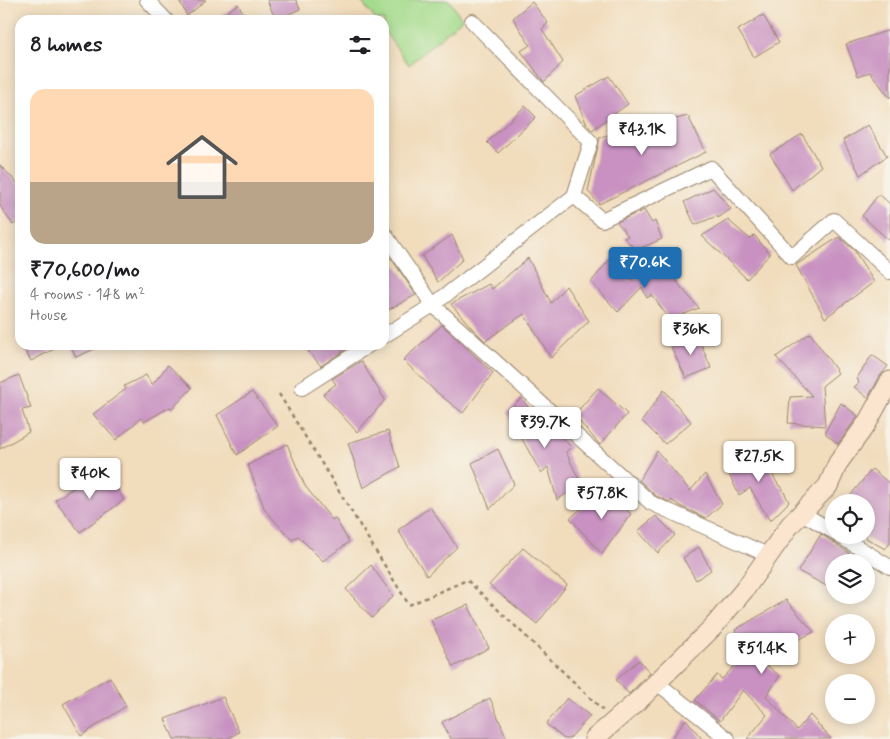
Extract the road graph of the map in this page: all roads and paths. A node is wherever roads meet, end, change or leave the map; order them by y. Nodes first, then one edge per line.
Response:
1 (147, 0) edge
2 (161, 15) edge
3 (472, 21) dead end
4 (574, 196) junction
5 (389, 240) edge
6 (890, 272) edge
7 (433, 305) junction
8 (389, 333) edge
9 (361, 350) edge
10 (890, 381) edge
11 (302, 388) dead end
12 (279, 394) dead end
13 (802, 513) junction
14 (825, 527) edge
15 (853, 544) edge
16 (768, 555) junction
17 (890, 567) edge
18 (656, 682) junction
19 (615, 721) junction
20 (594, 739) edge
21 (728, 739) edge

1 - 2 street
3 - 4 street
4 - 6 street
4 - 7 street
5 - 7 street
7 - 8 street
7 - 16 street
9 - 11 street
10 - 13 main road
12 - 19 path
13 - 14 street
13 - 16 main road
15 - 17 street
16 - 18 main road
18 - 19 main road
18 - 21 street
19 - 20 main road

